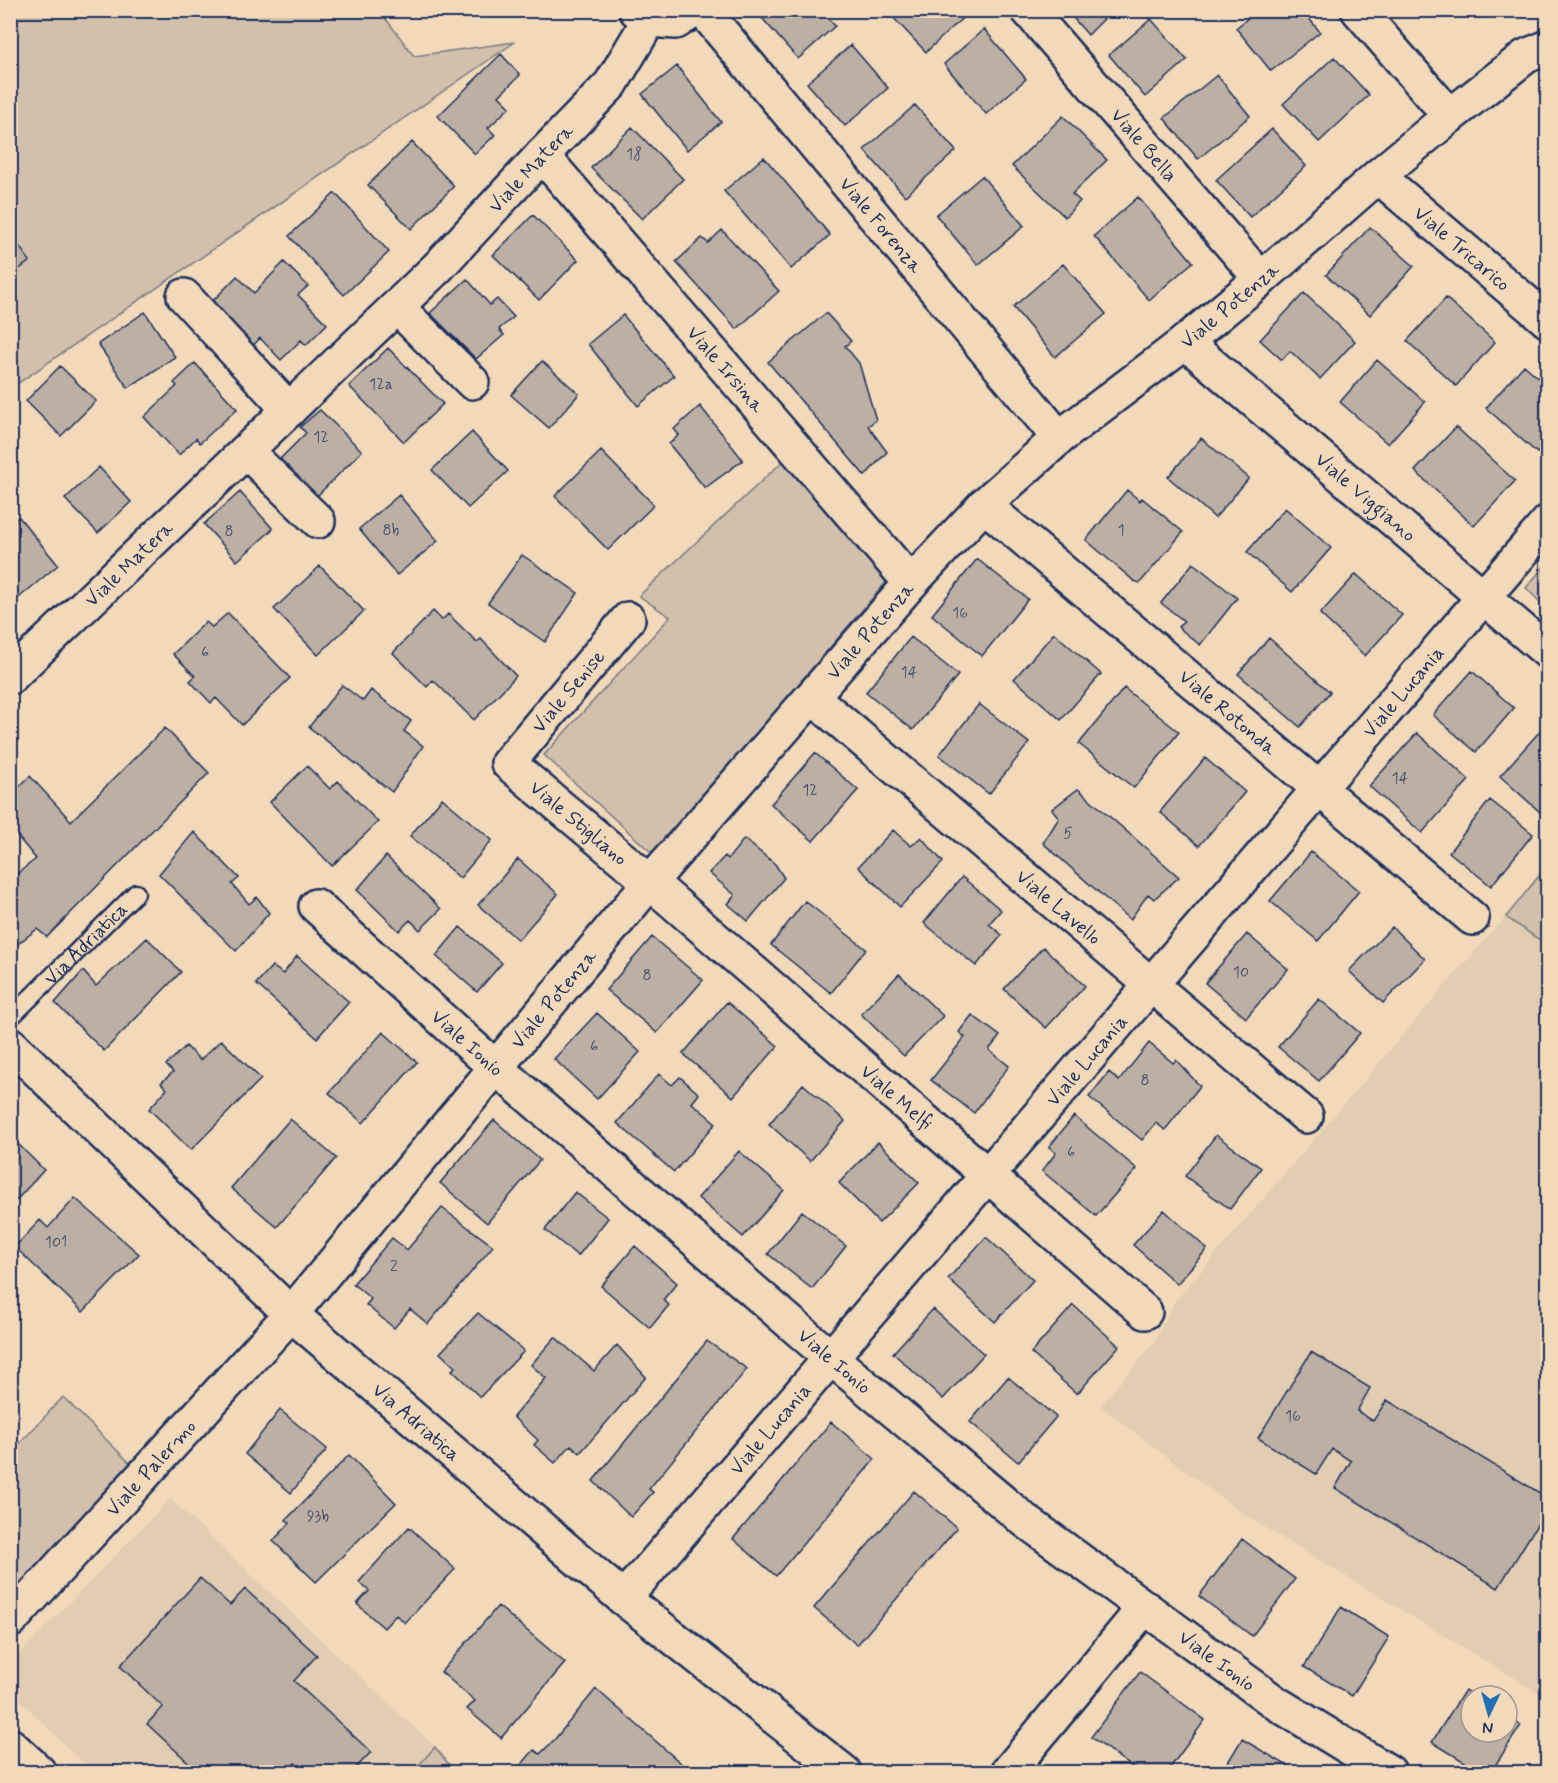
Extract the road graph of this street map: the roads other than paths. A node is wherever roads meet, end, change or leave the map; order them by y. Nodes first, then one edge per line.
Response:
1 (695, 10) edge
2 (703, 10) edge
3 (1028, 10) edge
4 (1358, 10) edge
5 (643, 15) edge
6 (1548, 47) edge
7 (1450, 116) junction
8 (542, 155) junction
9 (1378, 176) junction
10 (1261, 279) junction
11 (184, 296) dead end
12 (397, 307) junction
13 (1548, 321) edge
14 (1185, 342) junction
15 (472, 382) dead end
16 (289, 410) junction
17 (1059, 438) junction
18 (246, 451) junction
19 (984, 505) junction
20 (318, 521) dead end
21 (1548, 522) edge
22 (911, 583) junction
23 (1484, 597) junction
24 (628, 619) dead end
25 (1548, 652) edge
26 (10, 677) edge
27 (812, 697) junction
28 (508, 764) joint
29 (1319, 788) junction
30 (650, 882) junction
31 (136, 893) dead end
32 (316, 906) dead end
33 (1472, 918) dead end
34 (1151, 984) junction
35 (10, 1018) edge
36 (10, 1044) edge
37 (495, 1067) junction
38 (1306, 1116) dead end
39 (987, 1174) junction
40 (1144, 1311) dead end
41 (291, 1314) junction
42 (830, 1357) junction
43 (623, 1598) junction
44 (1144, 1608) junction
45 (10, 1621) edge
46 (10, 1745) edge
47 (39, 1773) edge
48 (844, 1773) edge
49 (1008, 1773) edge
50 (1389, 1773) edge

1 - 5 street, Viale Matera
2 - 17 street, Viale Forenza
3 - 10 street, Viale Bella
4 - 7 street
5 - 8 street, Viale Matera
6 - 7 street, Viale Potenza
7 - 9 street, Viale Potenza
8 - 12 street, Viale Matera
8 - 22 street, Viale Irsina
9 - 10 street, Viale Potenza
9 - 13 street, Viale Tricarico
10 - 14 street, Viale Potenza
11 - 16 street
12 - 15 street
12 - 16 street, Viale Matera
14 - 17 street, Viale Potenza
14 - 23 street, Viale Viggiano
16 - 18 street, Viale Matera
17 - 19 street, Viale Potenza
18 - 20 street
18 - 26 street, Viale Matera
19 - 22 street, Viale Potenza
19 - 29 street, Viale Rotonda
21 - 23 street, Viale Lucania
22 - 27 street, Viale Potenza
23 - 25 street, Viale Viggiano
23 - 29 street, Viale Lucania
24 - 28 street, Viale Senise
27 - 30 street, Viale Potenza
27 - 34 street, Viale Lavello
28 - 30 street, Viale Stigliano
29 - 33 street, Viale Rotonda
29 - 34 street, Viale Lucania
30 - 37 street, Viale Potenza
30 - 39 street, Viale Melfi
31 - 35 lane, Via Adriatica
32 - 37 street, Viale Ionio
34 - 38 street, Viale Lavello
34 - 39 street, Viale Lucania
36 - 41 street, Via Adriatica
37 - 41 street, Viale Potenza
37 - 42 street, Viale Ionio
39 - 40 street, Viale Melfi
39 - 42 street, Viale Lucania
41 - 43 street, Via Adriatica
41 - 45 street, Viale Palermo
42 - 43 street, Viale Lucania
42 - 44 street, Viale Ionio
43 - 48 street, Via Adriatica
44 - 49 street
44 - 50 street, Viale Ionio
46 - 47 street

